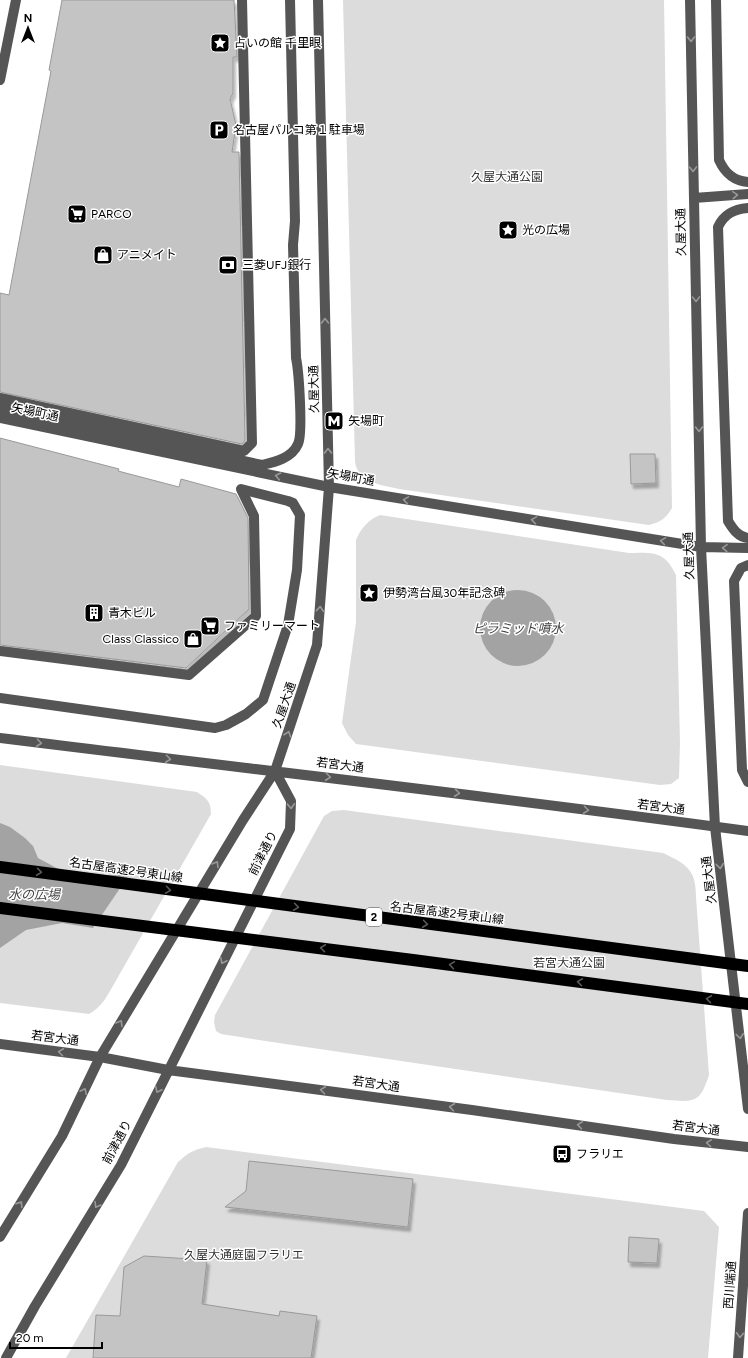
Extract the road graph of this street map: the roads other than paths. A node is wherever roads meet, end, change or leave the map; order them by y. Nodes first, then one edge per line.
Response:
1 (16, 0) edge
2 (242, 0) edge
3 (290, 0) edge
4 (318, 0) edge
5 (690, 0) edge
6 (716, 0) edge
7 (0, 80) edge
8 (748, 182) edge
9 (748, 194) edge
10 (694, 198) junction
11 (748, 208) edge
12 (0, 398) edge
13 (0, 408) edge
14 (0, 418) edge
15 (329, 487) junction
16 (748, 538) edge
17 (701, 547) junction
18 (748, 548) edge
19 (748, 565) edge
20 (0, 651) edge
21 (0, 698) edge
22 (0, 738) edge
23 (275, 771) junction
24 (748, 782) edge
25 (715, 827) junction
26 (748, 831) edge
27 (0, 867) edge
28 (0, 908) edge
29 (748, 966) edge
30 (748, 1004) edge
31 (0, 1044) edge
32 (100, 1057) junction
33 (168, 1070) junction
34 (748, 1109) edge
35 (748, 1147) edge
36 (748, 1213) edge
37 (0, 1237) edge
38 (6, 1358) edge
39 (738, 1358) edge

1 - 7 street
2 - 12 street
3 - 13 street
15 -> 4 street, 久屋大通
5 -> 10 street, 久屋大通
6 - 8 street
10 -> 9 street
10 -> 17 street, 久屋大通
11 - 16 street
15 -> 14 street, 矢場町通
17 -> 15 street, 矢場町通
23 -> 15 street, 久屋大通
18 -> 17 street, 矢場町通
17 - 25 street, 久屋大通
19 - 24 street
20 - 21 street
22 -> 23 street, 若宮大通
23 -> 25 street, 若宮大通
32 -> 23 street
23 -> 33 street, 前津通り
25 - 26 street, 若宮大通
25 -> 34 street, 久屋大通
27 -> 29 highway, 名古屋高速2号東山線 / 2
30 -> 28 highway
32 -> 31 street, 若宮大通
32 - 33 street, 若宮大通
37 -> 32 street
35 -> 33 street, 若宮大通
33 -> 38 street, 前津通り
36 -> 39 street, 西川端通

